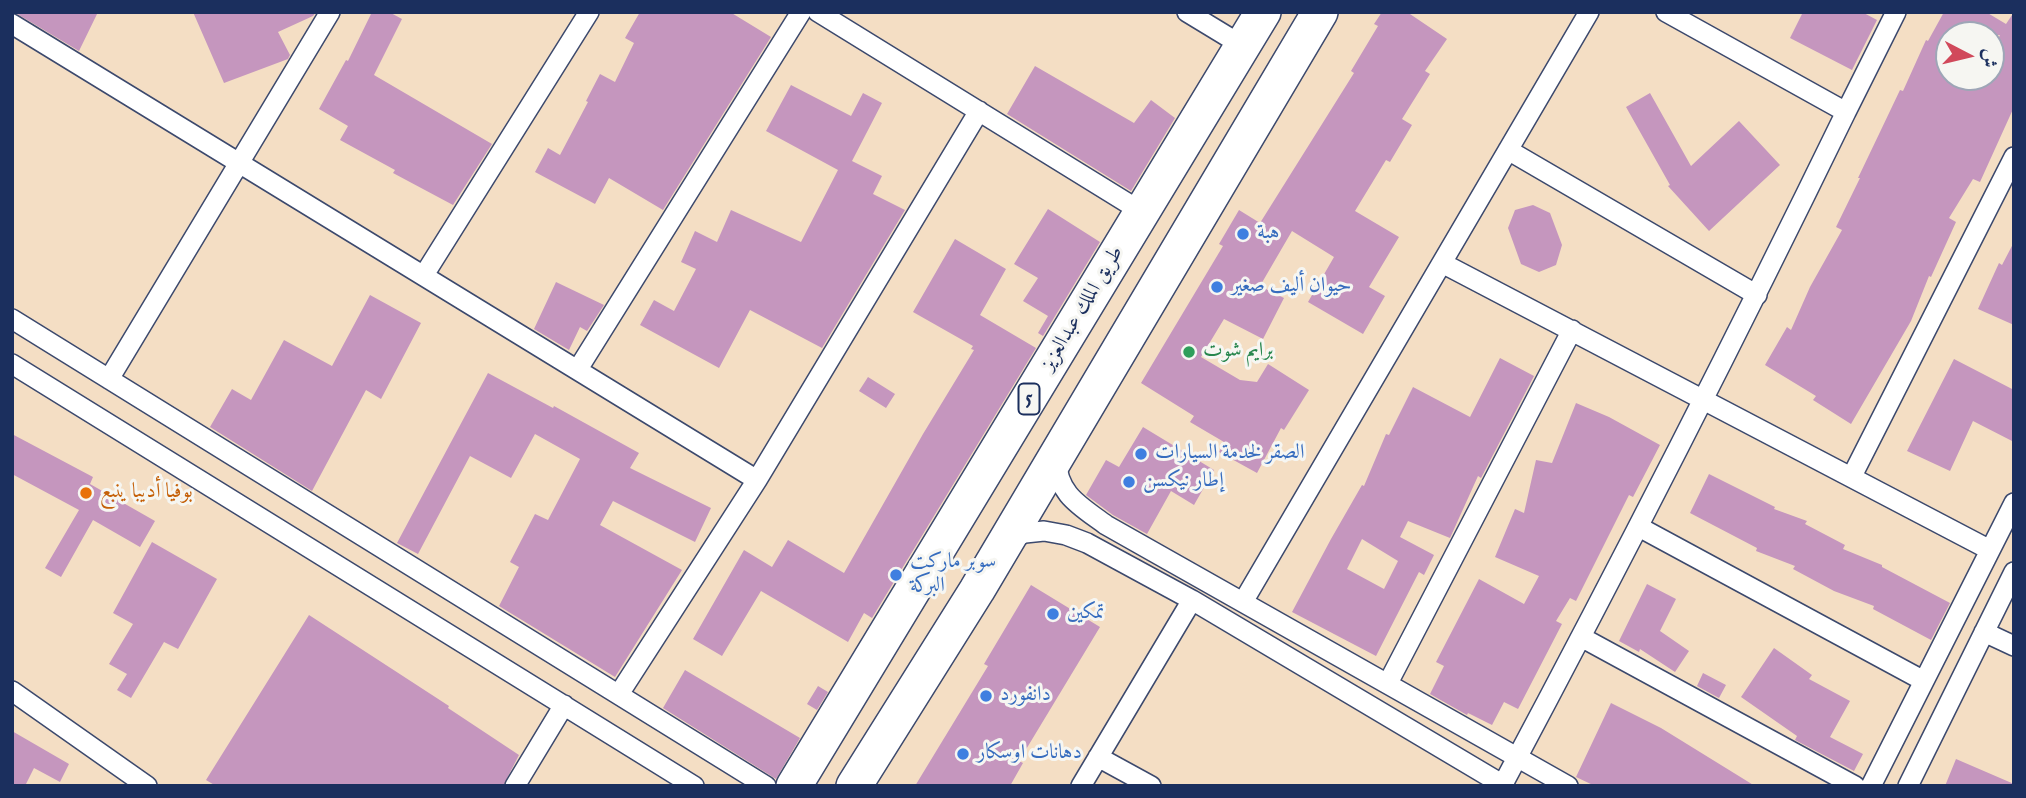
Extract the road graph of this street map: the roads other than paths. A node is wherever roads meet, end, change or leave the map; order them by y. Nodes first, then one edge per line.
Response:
1 (330, 12) edge
2 (589, 12) edge
3 (801, 12) edge
4 (818, 12) edge
5 (1187, 12) edge
6 (1264, 12) edge
7 (1320, 12) edge
8 (1589, 12) edge
9 (1666, 12) edge
10 (1896, 12) edge
11 (12, 23) edge
12 (1243, 46) junction
13 (979, 111) junction
14 (1846, 112) junction
15 (1508, 150) junction
16 (2014, 157) edge
17 (240, 161) junction
18 (1142, 212) junction
19 (1442, 263) junction
20 (424, 275) junction
21 (1757, 295) junction
22 (12, 319) edge
23 (1572, 330) junction
24 (12, 364) edge
25 (578, 369) junction
26 (109, 379) junction
27 (1703, 398) junction
28 (1056, 458) junction
29 (1852, 476) junction
30 (757, 480) junction
31 (2014, 503) edge
32 (1092, 514) junction
33 (1639, 527) junction
34 (1076, 539) junction
35 (1006, 540) junction
36 (1990, 550) junction
37 (2014, 572) edge
38 (1192, 600) junction
39 (1243, 601) junction
40 (1984, 632) junction
41 (1581, 637) junction
42 (2014, 646) edge
43 (1924, 681) junction
44 (1388, 683) junction
45 (12, 691) edge
46 (619, 694) junction
47 (564, 705) junction
48 (1098, 757) junction
49 (1517, 757) junction
50 (1503, 785) edge
51 (148, 786) edge
52 (515, 786) edge
53 (694, 786) edge
54 (766, 786) edge
55 (794, 786) edge
56 (854, 786) edge
57 (1081, 786) edge
58 (1151, 786) edge
59 (1569, 786) edge
60 (1855, 786) edge
61 (1871, 786) edge
62 (1908, 786) edge

1 - 17 street
2 - 20 street
3 - 25 street
4 - 13 street
5 - 12 street
6 - 12 highway, طريق الملك عبدالعزيز / 5
7 - 28 highway
8 - 15 street
9 - 14 street
10 - 14 street
11 - 17 street
12 - 18 highway, طريق الملك عبدالعزيز / 5
13 - 18 street
13 - 30 street
14 - 21 street
15 - 19 street
15 - 21 street
16 - 29 street
17 - 20 street
17 - 26 street
18 - 55 highway, طريق الملك عبدالعزيز / 5
19 - 23 street
19 - 39 street
20 - 25 street
21 - 27 street
22 - 26 street
23 - 27 street
23 - 44 street
24 - 47 street
25 - 30 street
26 - 46 street
27 - 29 street
27 - 33 street
28 - 32 street
28 - 35 highway
29 - 36 street
30 - 46 street
31 - 36 street
32 - 34 street
32 - 39 street
33 - 41 street
33 - 43 street
34 - 35 street
34 - 38 street
35 - 56 highway
36 - 43 street
37 - 40 street
38 - 48 street
38 - 50 street
39 - 44 street
40 - 42 street
40 - 62 street
41 - 49 street
41 - 60 street
43 - 61 street
44 - 49 street
45 - 51 street
46 - 54 street
47 - 52 street
47 - 53 street
48 - 57 street
48 - 58 street
49 - 50 street
49 - 59 street

